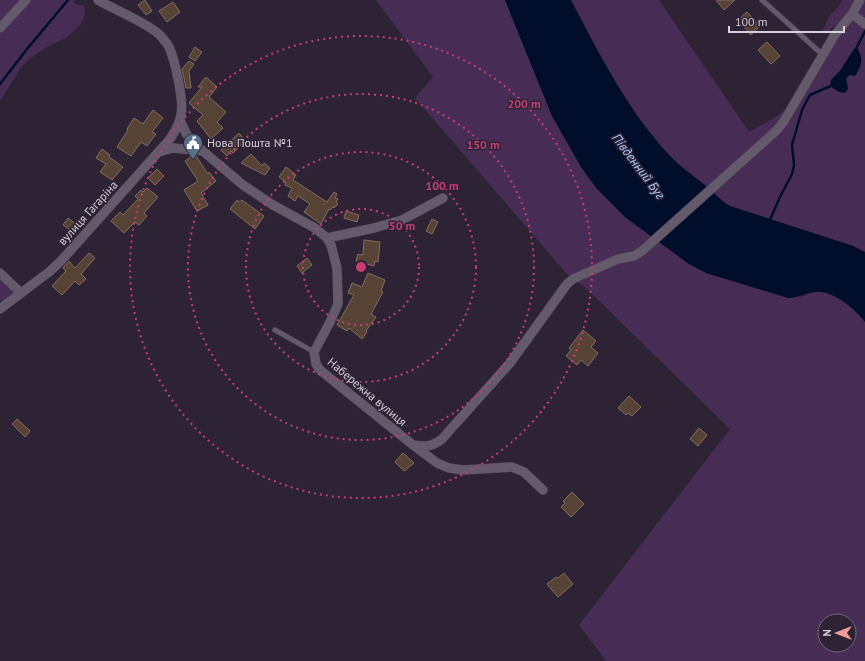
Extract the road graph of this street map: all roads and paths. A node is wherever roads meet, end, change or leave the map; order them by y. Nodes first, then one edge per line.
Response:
1 (26, 0) edge
2 (98, 0) edge
3 (762, 0) edge
4 (860, 0) edge
5 (852, 14) junction
6 (865, 24) edge
7 (0, 28) edge
8 (823, 55) junction
9 (180, 120) junction
10 (202, 151) junction
11 (158, 152) junction
12 (443, 198) dead end
13 (327, 238) junction
14 (0, 273) edge
15 (20, 292) junction
16 (0, 309) edge
17 (275, 330) dead end
18 (314, 352) junction
19 (412, 445) junction
20 (543, 490) dead end

1 - 7 street
2 - 9 street
3 - 8 lane
4 - 5 street
5 - 6 street
5 - 8 street
8 - 19 street
9 - 10 street, Набережна вулиця
9 - 11 street, вулиця Гагаріна
10 - 11 street
10 - 13 street, Набережна вулиця
11 - 15 street, вулиця Гагаріна
12 - 13 street
13 - 18 street, Набережна вулиця
14 - 15 street
15 - 16 street, вулиця Гагаріна
17 - 18 lane
18 - 19 street, Набережна вулиця
19 - 20 street, Набережна вулиця

